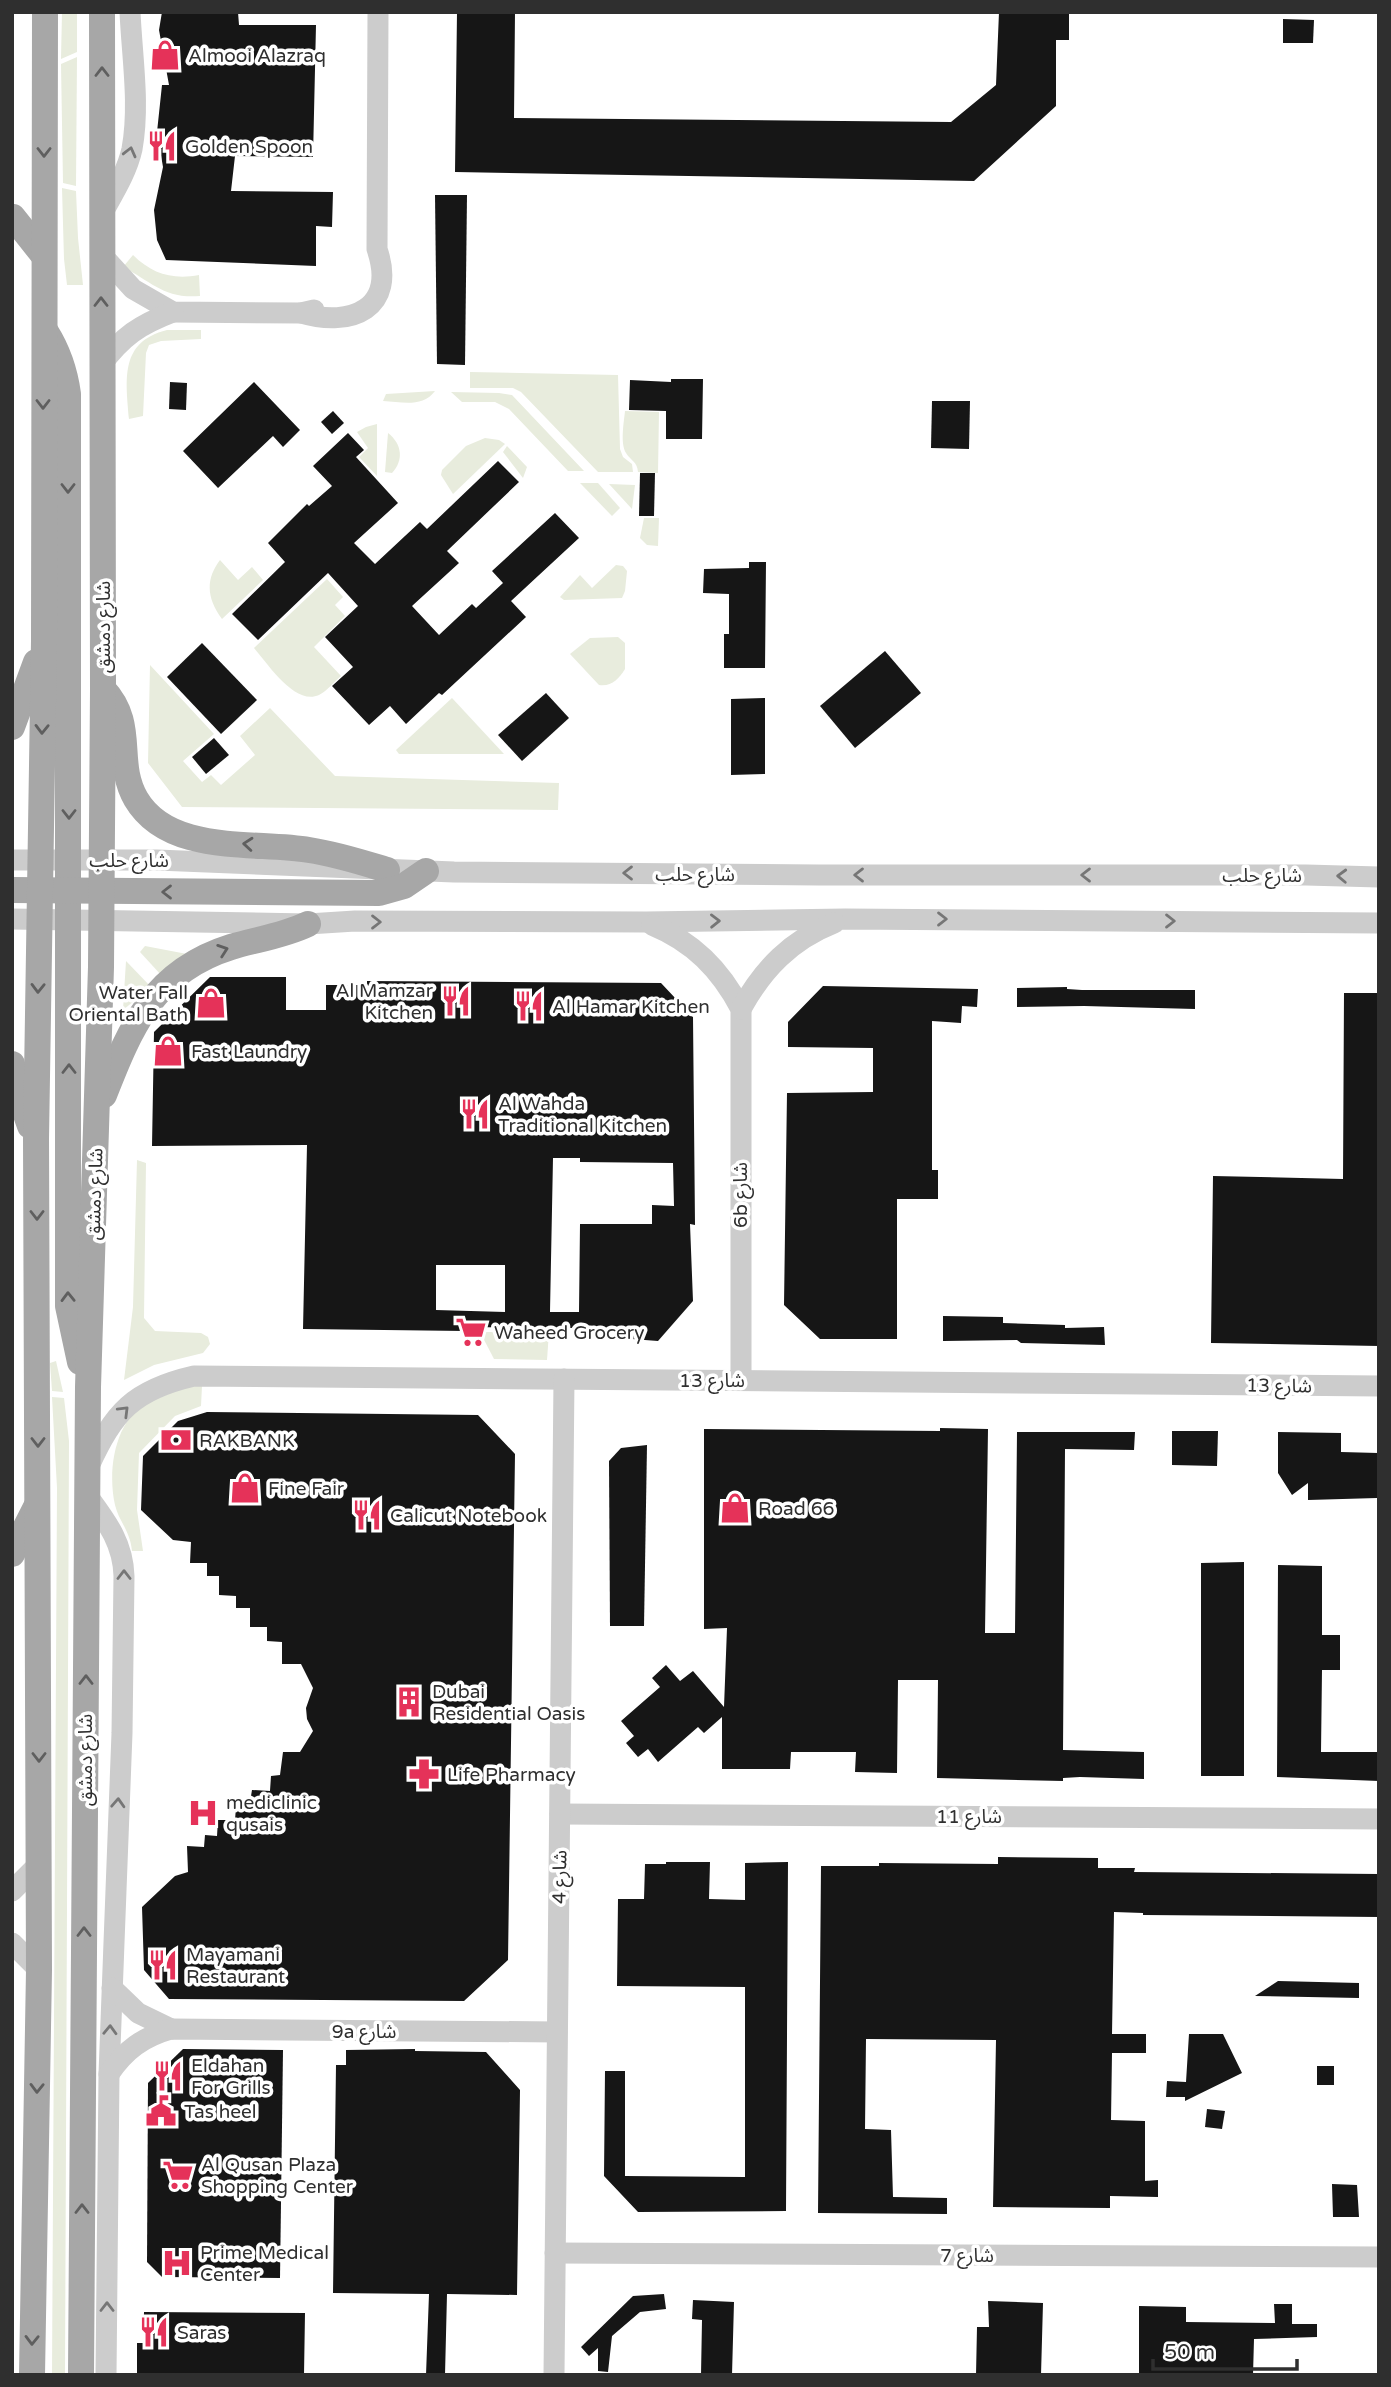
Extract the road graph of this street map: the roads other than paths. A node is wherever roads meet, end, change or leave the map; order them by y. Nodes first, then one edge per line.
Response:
1 (45, 12) edge
2 (102, 12) edge
3 (130, 12) edge
4 (378, 12) edge
5 (102, 214) junction
6 (13, 217) edge
7 (102, 255) junction
8 (44, 256) junction
9 (173, 312) junction
10 (43, 327) junction
11 (101, 365) junction
12 (44, 641) junction
13 (103, 689) junction
14 (12, 727) edge
15 (12, 860) edge
16 (40, 860) junction
17 (69, 860) junction
18 (102, 860) junction
19 (387, 870) junction
20 (426, 871) junction
21 (1379, 877) edge
22 (12, 890) edge
23 (40, 891) junction
24 (69, 891) junction
25 (101, 892) junction
26 (12, 919) edge
27 (39, 919) junction
28 (845, 919) junction
29 (69, 920) junction
30 (101, 920) junction
31 (1379, 921) edge
32 (646, 922) junction
33 (308, 924) junction
34 (741, 1009) junction
35 (12, 1064) edge
36 (96, 1113) junction
37 (36, 1139) junction
38 (564, 1378) junction
39 (741, 1380) junction
40 (1379, 1386) edge
41 (88, 1387) junction
42 (88, 1468) junction
43 (87, 1495) junction
44 (38, 1503) junction
45 (12, 1554) edge
46 (560, 1814) junction
47 (1379, 1819) edge
48 (39, 1864) junction
49 (12, 1891) edge
50 (12, 1943) edge
51 (39, 1970) junction
52 (112, 1988) junction
53 (171, 2029) junction
54 (557, 2032) junction
55 (108, 2074) junction
56 (555, 2253) junction
57 (1379, 2257) edge
58 (81, 2341) junction
59 (32, 2375) edge
60 (81, 2375) edge
61 (104, 2375) edge
62 (554, 2375) edge

1 -> 8 main road
5 -> 2 main road, شارع دمشق
5 -> 3 street
4 - 9 street
5 - 7 main road, شارع دمشق
6 - 8 main road
7 - 9 street
11 -> 7 main road, شارع دمشق
8 - 10 main road
9 - 11 street
10 -> 12 main road
10 -> 17 main road
11 - 13 main road, شارع دمشق
12 - 14 main road
12 -> 16 main road
13 - 18 main road, شارع دمشق
19 -> 13 main road
15 - 16 street, شارع حلب
16 - 17 street, شارع حلب
16 - 23 main road
17 - 18 street, شارع حلب
17 - 24 main road
18 - 19 street, شارع حلب
18 - 25 main road, شارع دمشق
19 - 20 street, شارع حلب
21 -> 20 street, شارع حلب
20 -> 25 main road
22 - 23 main road
23 - 24 main road
23 - 27 main road
24 - 25 main road
24 - 29 main road
25 - 30 main road, شارع دمشق
26 - 27 street
27 - 29 street
27 -> 37 main road
28 -> 31 street
32 -> 28 street
28 - 34 street
29 - 30 street
41 -> 29 main road
30 - 33 street
30 - 36 main road, شارع دمشق
33 -> 32 street
32 - 34 street
36 -> 33 main road
34 - 39 street, 6b شارع
35 - 37 main road
36 - 41 main road, شارع دمشق
37 -> 44 main road
38 - 39 street, شارع 13
42 -> 38 street, شارع 13
38 - 46 street, شارع 4
39 - 40 street, شارع 13
41 - 42 main road, شارع دمشق
42 - 43 main road, شارع دمشق
52 -> 43 street
58 -> 43 main road, شارع دمشق
44 - 45 main road
44 -> 48 main road
46 - 47 street, شارع 11
46 - 54 street, شارع 4
48 - 49 street
48 - 51 main road
50 - 51 street
51 -> 59 main road
52 - 53 street, 9a شارع
55 -> 52 street
53 - 54 street, 9a شارع
53 - 55 street, 9a شارع
54 - 56 street, شارع 4
61 -> 55 street
56 - 57 street, شارع 7
56 - 62 street, شارع 4
58 - 60 main road, شارع دمشق
58 - 61 main road

